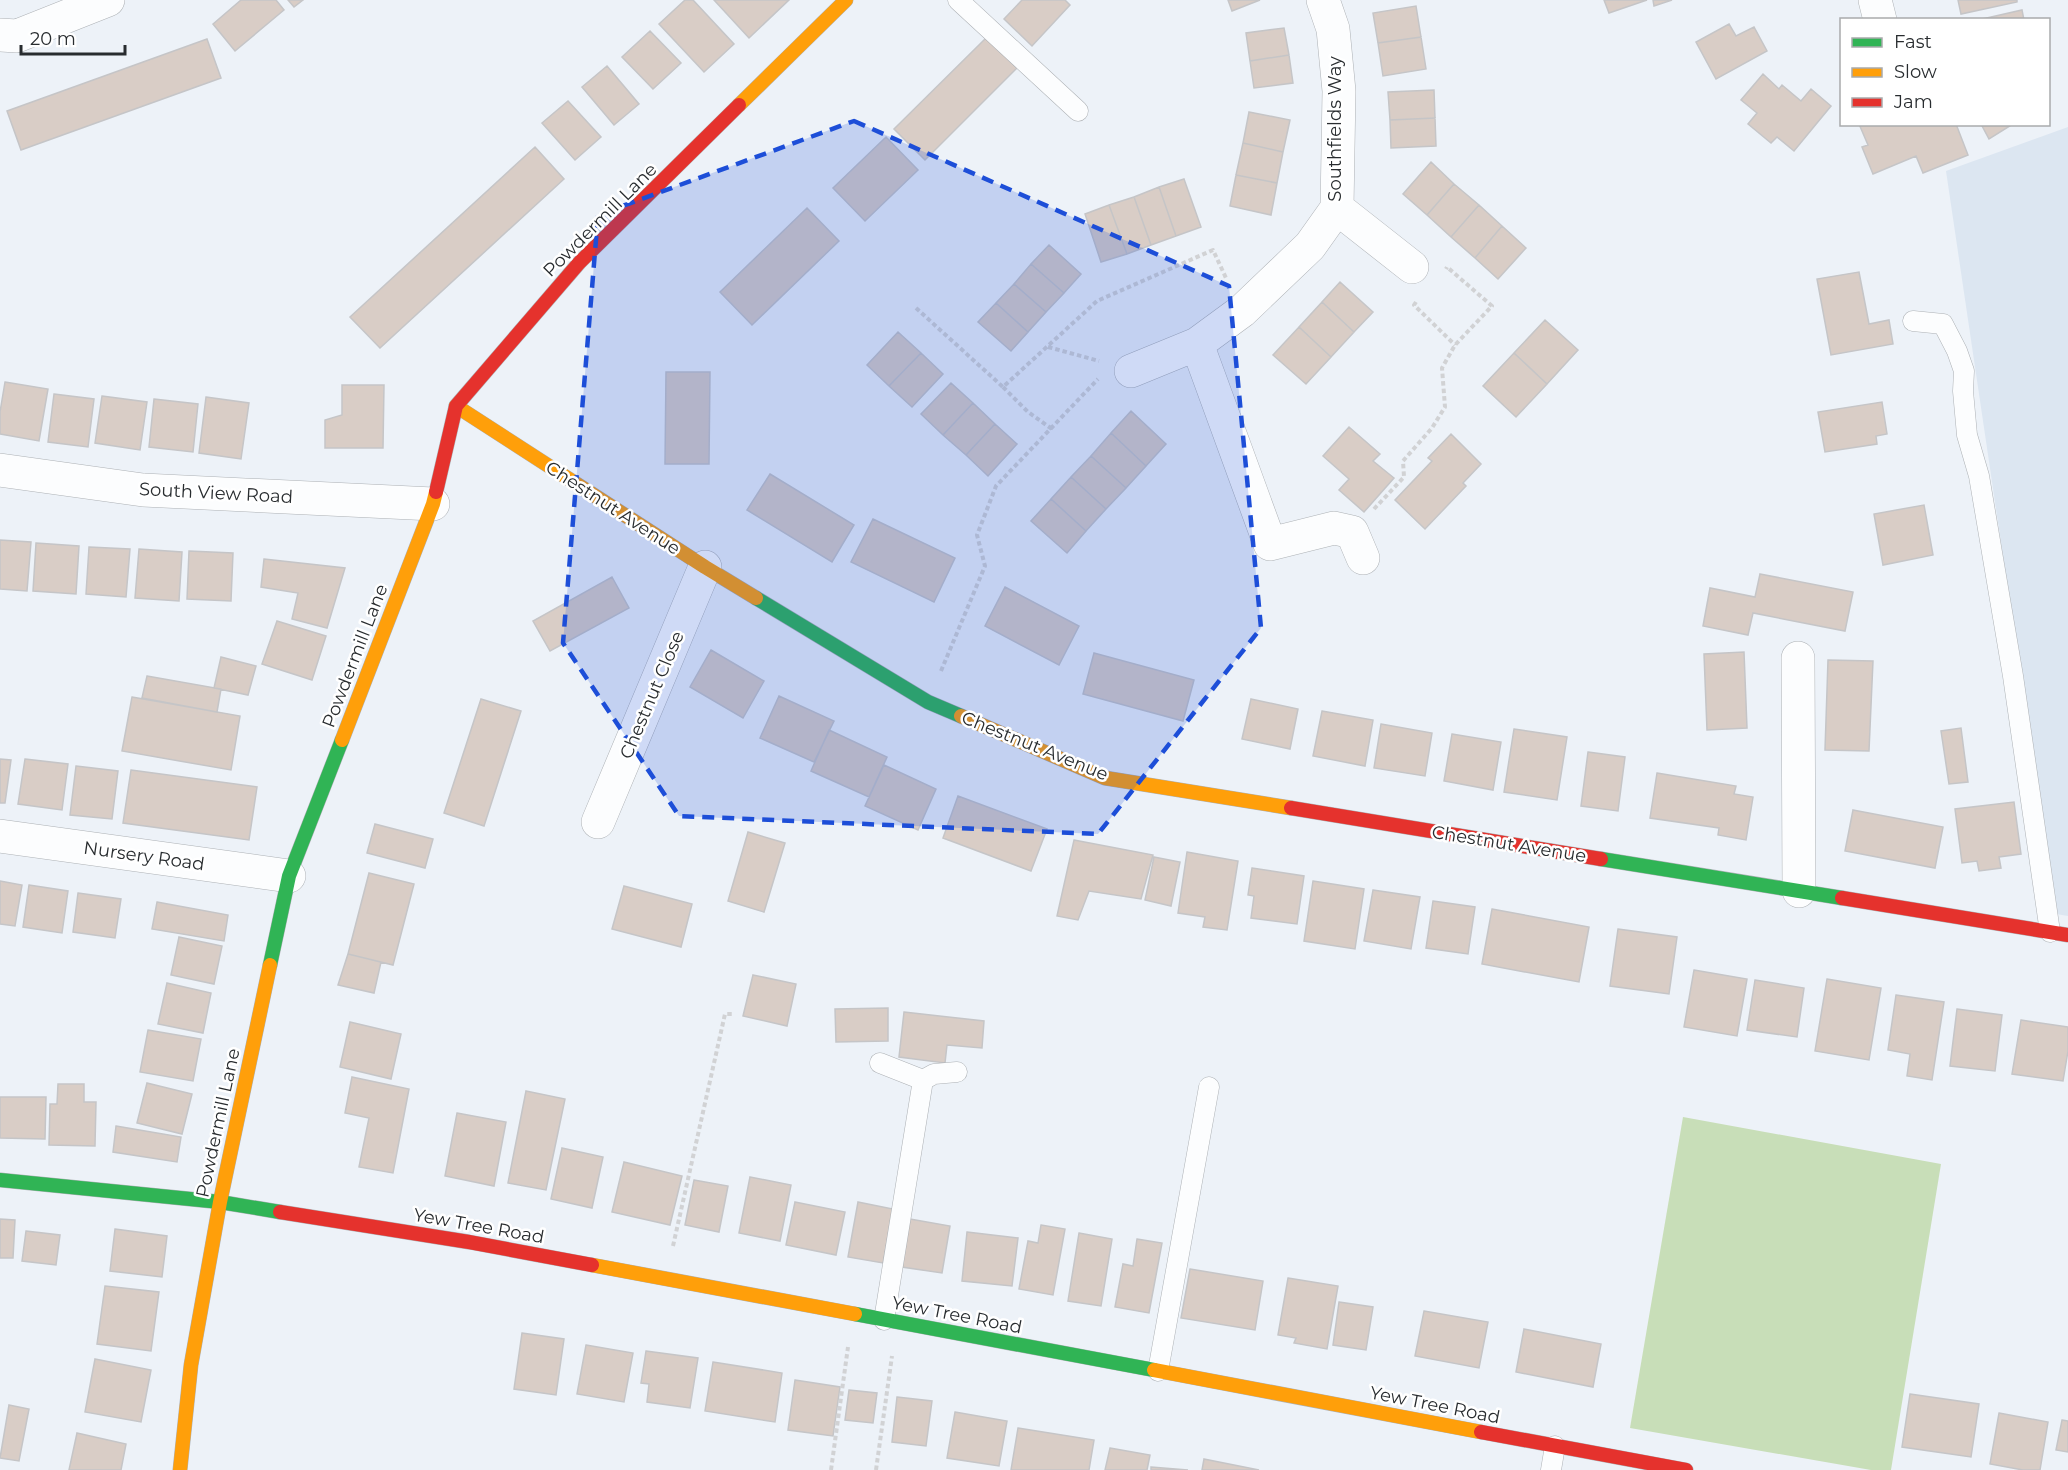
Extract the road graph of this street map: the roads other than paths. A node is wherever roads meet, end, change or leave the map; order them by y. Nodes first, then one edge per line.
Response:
1 (108, 0) edge
2 (846, 0) edge
3 (958, 0) edge
4 (1323, 0) edge
5 (1875, 0) edge
6 (1880, 18) edge
7 (0, 34) edge
8 (1078, 111) dead end
9 (1337, 208) junction
10 (1421, 276) road end
11 (1913, 321) dead end
12 (1197, 344) junction
13 (1131, 371) road end
14 (456, 406) junction
15 (0, 470) edge
16 (433, 504) junction
17 (1357, 545) road end
18 (705, 567) junction
19 (1798, 658) dead end
20 (598, 822) dead end
21 (0, 836) edge
22 (289, 876) junction
23 (1799, 891) junction
24 (2059, 934) edge
25 (880, 1063) dead end
26 (957, 1072) dead end
27 (923, 1080) junction
28 (1209, 1087) dead end
29 (0, 1180) edge
30 (220, 1202) junction
31 (890, 1321) junction
32 (1158, 1371) junction
33 (1555, 1446) junction
34 (180, 1470) edge
35 (1551, 1470) edge
36 (1686, 1470) edge

1 - 7 street
2 - 14 street, Powdermill Lane
3 - 8 lane
4 - 9 street, Southfields Way
5 - 6 street
9 - 10 street
9 - 12 street, Southfields Way
11 - 24 lane
12 - 13 street, Southfields Way
12 - 17 street
14 - 16 street, Powdermill Lane
14 - 18 street, Chestnut Avenue
15 - 16 street, South View Road
16 - 22 street, Powdermill Lane
18 - 20 street, Chestnut Close
18 - 23 street, Chestnut Avenue
19 - 23 street
21 - 22 street, Nursery Road
22 - 30 street, Powdermill Lane
23 - 24 street, Chestnut Avenue
25 - 27 lane
26 - 27 lane
27 - 31 lane
28 - 32 lane
29 - 30 street, Yew Tree Road
30 - 31 street, Yew Tree Road
30 - 34 street, Powdermill Lane
31 - 32 street, Yew Tree Road
32 - 33 street, Yew Tree Road
33 - 35 lane
33 - 36 street, Yew Tree Road

